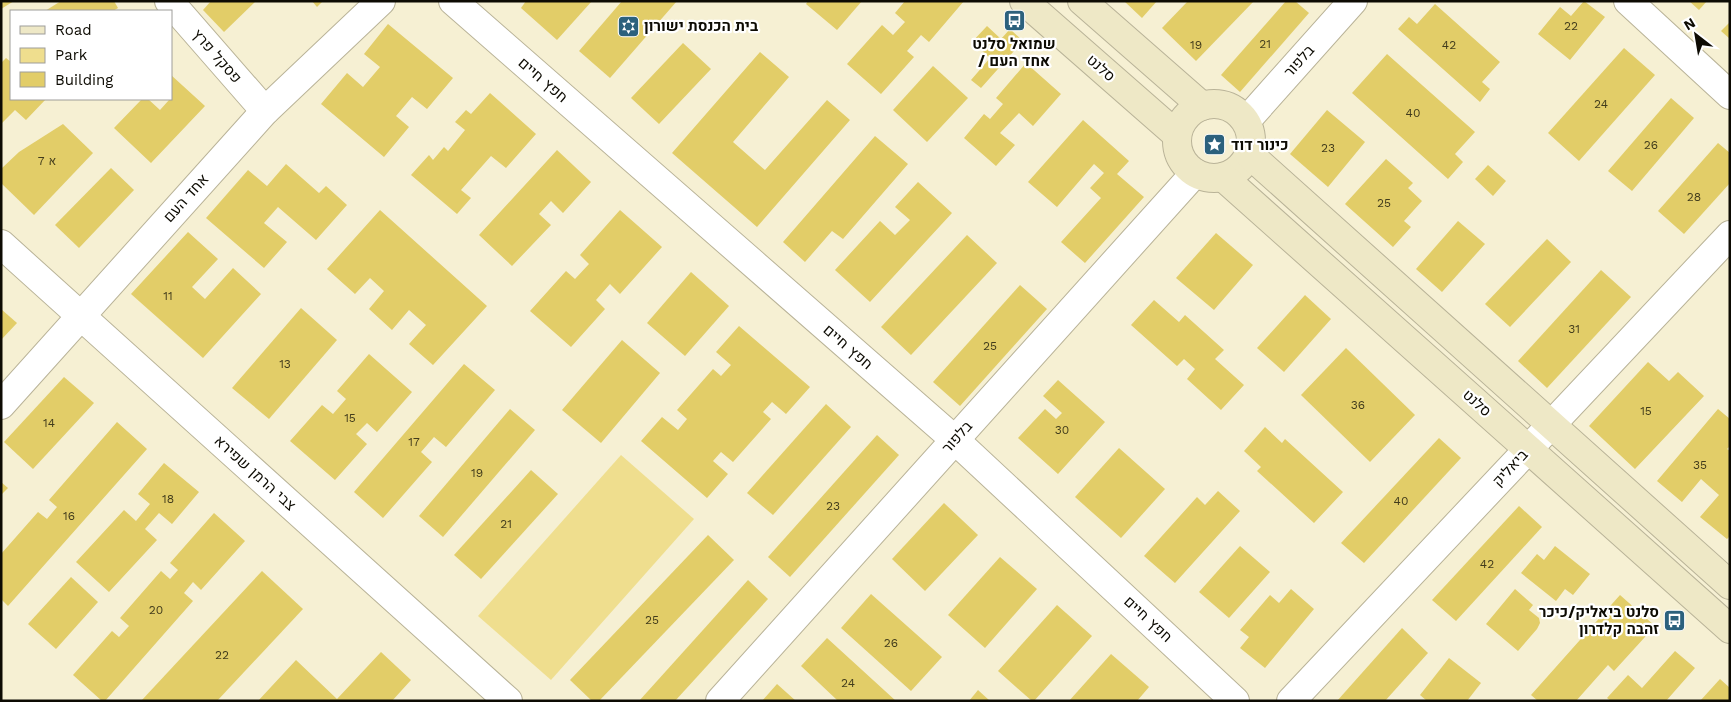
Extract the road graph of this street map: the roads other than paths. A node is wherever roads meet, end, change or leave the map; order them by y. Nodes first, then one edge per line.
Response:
1 (169, 1) edge
2 (381, 1) edge
3 (453, 1) edge
4 (1024, 1) edge
5 (1082, 1) edge
6 (1353, 1) edge
7 (1628, 1) edge
8 (1730, 95) edge
9 (1202, 106) junction
10 (265, 111) junction
11 (1246, 121) junction
12 (1177, 135) junction
13 (1249, 154) junction
14 (1195, 173) junction
15 (1224, 177) junction
16 (1730, 235) edge
17 (1, 244) edge
18 (80, 316) junction
19 (1, 405) edge
20 (1551, 424) junction
21 (954, 440) junction
22 (1528, 449) junction
23 (1730, 586) edge
24 (1730, 629) edge
25 (508, 701) edge
26 (720, 701) edge
27 (1235, 701) edge
28 (1291, 701) edge

1 - 10 street, פסקל פרץ
2 - 10 street, אחד העם
3 - 21 street, חפץ חיים
4 - 12 street, סלנט
5 - 9 street
6 - 11 street, בלפור
7 - 8 street
9 - 11 street
9 - 12 street
10 - 18 street, אחד העם
11 - 13 street
12 - 14 street
13 - 15 street
13 - 20 street
14 - 15 street
14 - 21 street, בלפור
15 - 22 street, סלנט
16 - 20 street, ביאליק
17 - 18 street, צבי הרמן שפירא
18 - 19 street, אחד העם
18 - 25 street, צבי הרמן שפירא
20 - 22 street, ביאליק
20 - 23 street
21 - 26 street, בלפור
21 - 27 street, חפץ חיים
22 - 24 street, סלנט
22 - 28 street, ביאליק

